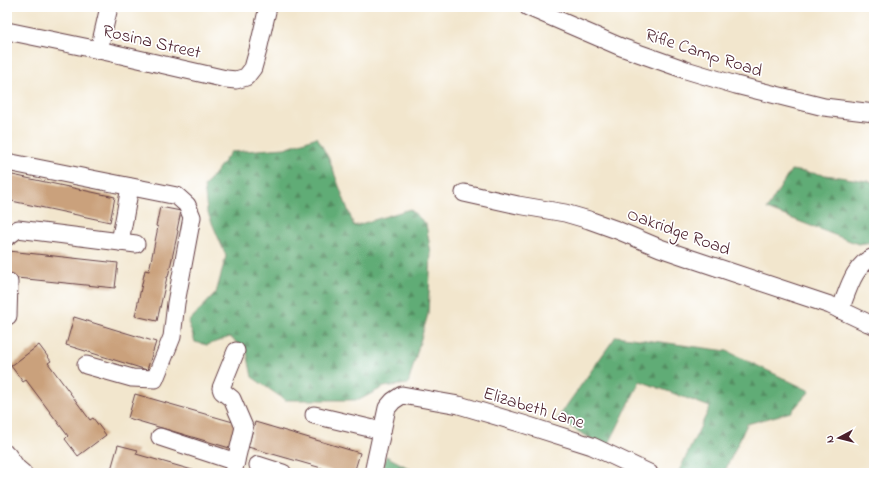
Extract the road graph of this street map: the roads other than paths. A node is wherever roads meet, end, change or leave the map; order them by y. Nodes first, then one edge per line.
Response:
1 (109, 7) edge
2 (268, 7) edge
3 (528, 7) edge
4 (7, 31) edge
5 (99, 50) junction
6 (874, 112) edge
7 (7, 162) edge
8 (130, 187) junction
9 (464, 193) dead end
10 (7, 237) edge
11 (874, 256) edge
12 (8, 282) dead end
13 (840, 310) junction
14 (7, 316) edge
15 (874, 325) edge
16 (236, 352) dead end
17 (86, 365) dead end
18 (314, 415) dead end
19 (382, 431) junction
20 (160, 437) dead end
21 (7, 454) edge
22 (258, 465) dead end
23 (235, 467) edge
24 (23, 473) edge
25 (283, 473) edge
26 (373, 473) edge
27 (649, 473) edge

1 - 5 street
2 - 5 street, Rosina Street
3 - 6 street, Rifle Camp Road
4 - 5 street, Rosina Street
7 - 8 street
8 - 10 street
8 - 17 street
9 - 13 street, Oakridge Road
11 - 13 street
12 - 14 street
13 - 15 street, Oakridge Road
16 - 23 street
18 - 19 street
19 - 26 street
19 - 27 street, Elizabeth Lane
20 - 23 street
21 - 24 street
22 - 25 street

